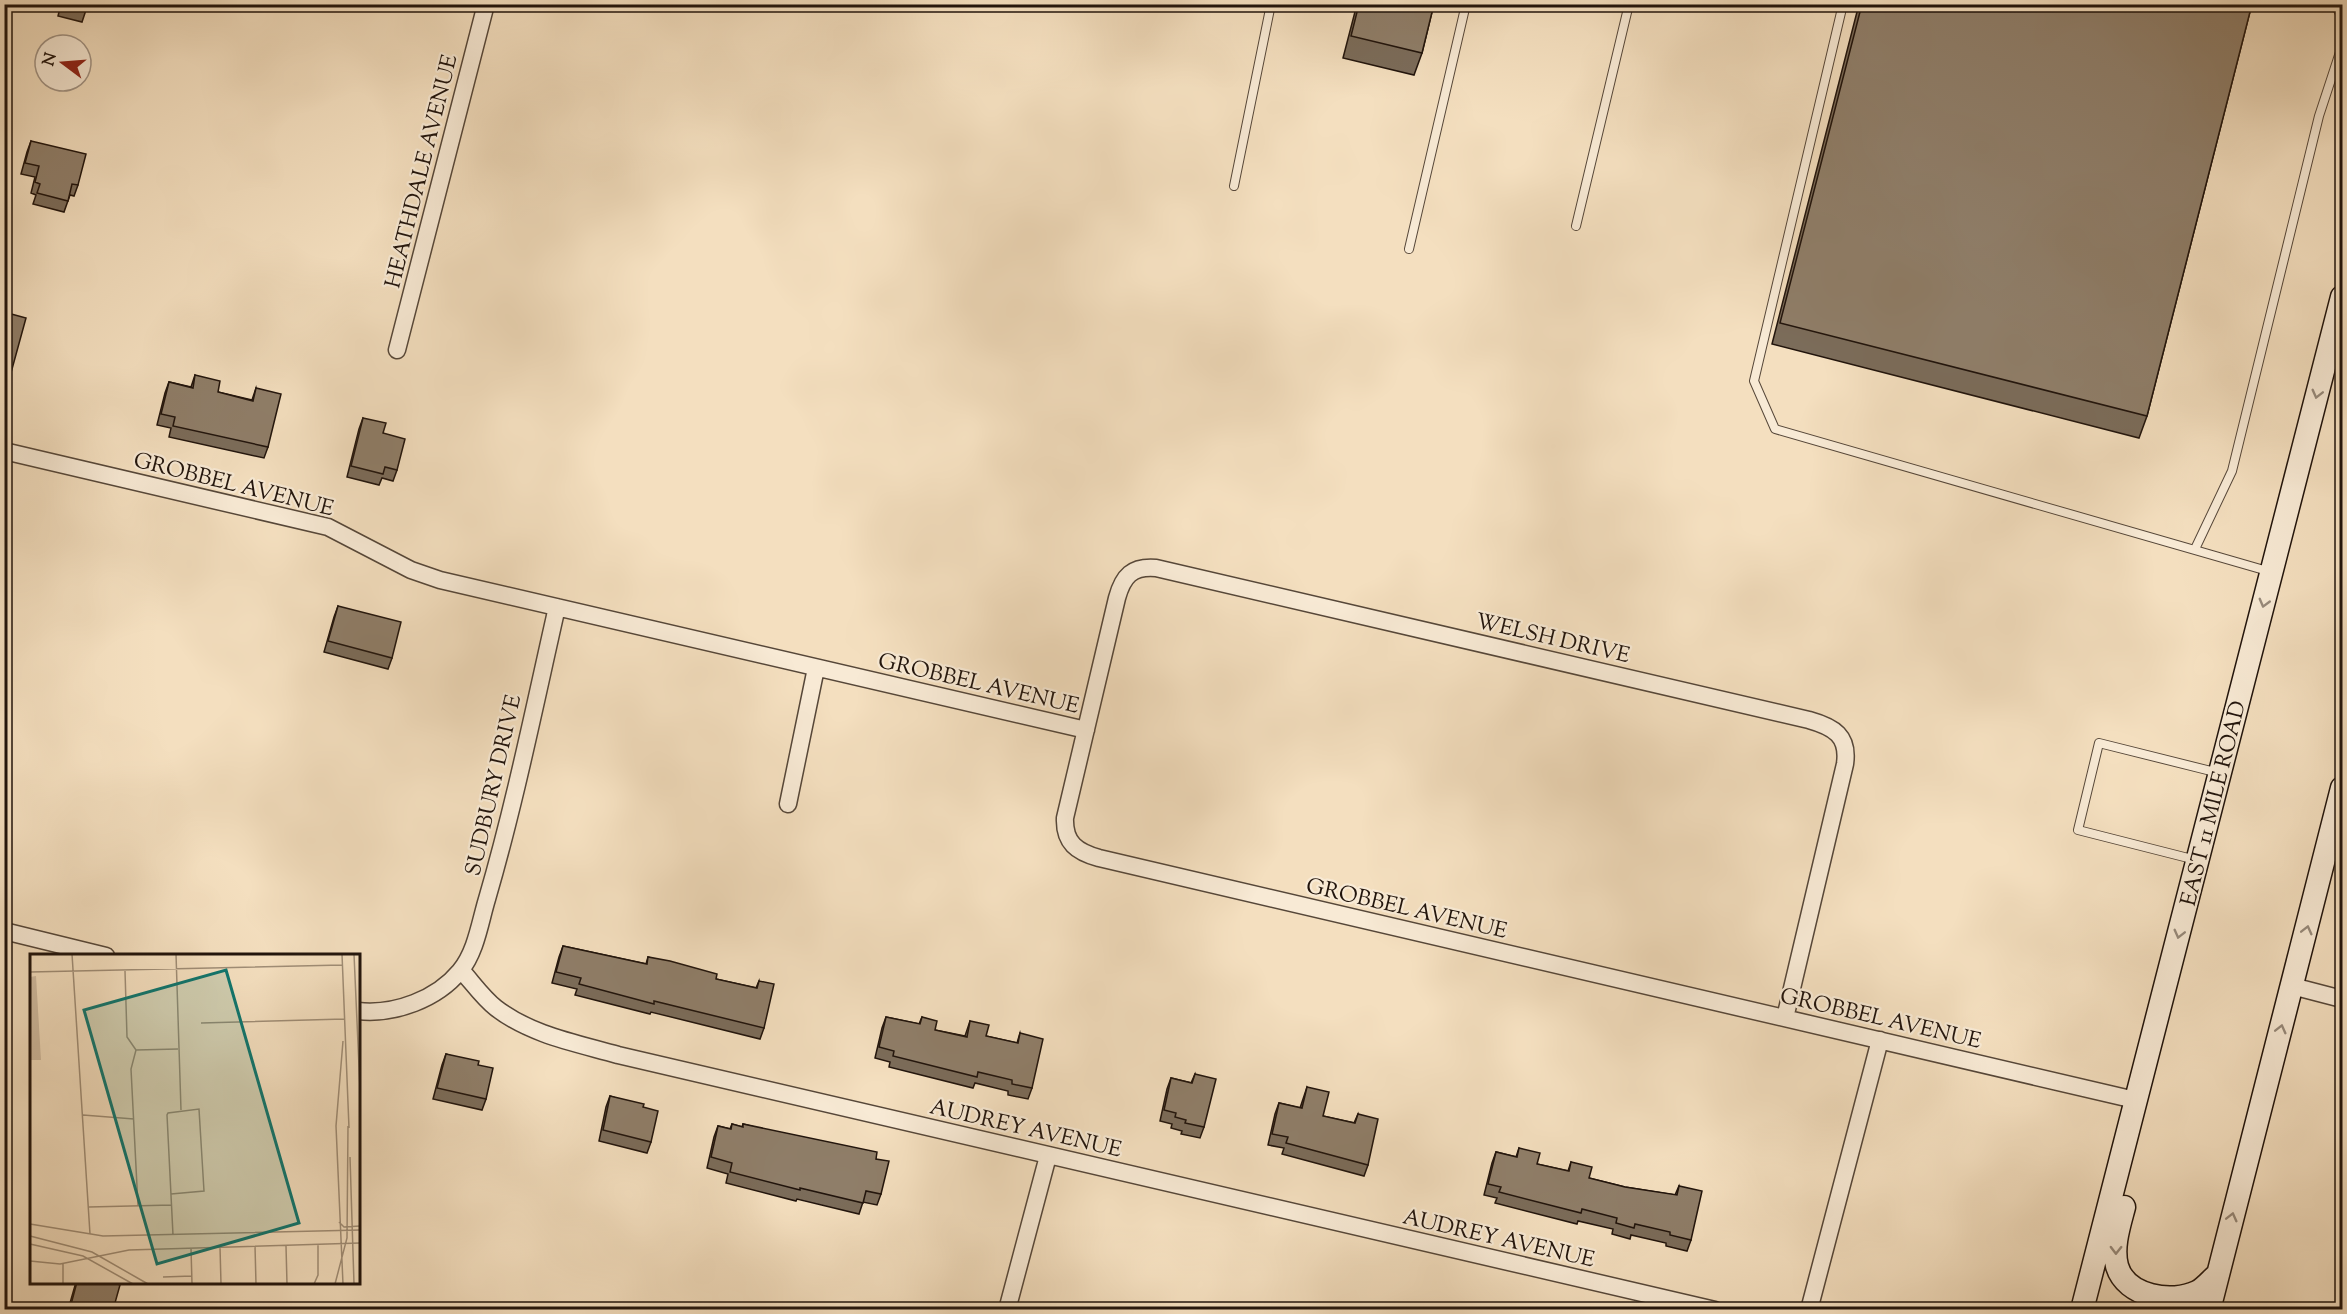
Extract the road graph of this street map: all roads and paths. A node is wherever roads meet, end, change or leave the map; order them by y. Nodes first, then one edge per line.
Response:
1 (486, 4) edge
2 (1271, 4) edge
3 (1466, 4) edge
4 (1629, 4) edge
5 (1843, 4) edge
6 (2340, 4) edge
7 (2343, 18) edge
8 (2343, 46) edge
9 (1234, 186) dead end
10 (1576, 226) dead end
11 (1409, 249) dead end
12 (2343, 297) edge
13 (397, 350) dead end
14 (4, 451) edge
15 (2194, 549) junction
16 (2272, 572) junction
17 (557, 607) junction
18 (816, 668) junction
19 (1086, 730) junction
20 (2219, 773) junction
21 (2343, 788) edge
22 (788, 804) dead end
23 (2197, 861) junction
24 (4, 932) edge
25 (98, 954) edge
26 (461, 970) junction
27 (2292, 986) junction
28 (2343, 999) edge
29 (360, 1011) edge
30 (1785, 1018) junction
31 (2155, 1028) junction
32 (1880, 1040) junction
33 (2135, 1100) junction
34 (1048, 1156) junction
35 (2218, 1274) junction
36 (1007, 1310) edge
37 (1715, 1310) edge
38 (1809, 1310) edge
39 (2082, 1310) edge
40 (2209, 1310) edge

1 - 13 street, HEATHDALE AVENUE
2 - 9 lane
3 - 11 lane
4 - 10 lane
5 - 15 lane
6 - 7 lane
8 - 15 lane
12 -> 16 main road, EAST 11 MILE ROAD
14 - 17 street, GROBBEL AVENUE
15 - 16 lane
16 -> 20 main road, EAST 11 MILE ROAD
17 - 18 street, GROBBEL AVENUE
17 - 26 street, SUDBURY DRIVE
18 - 19 street, GROBBEL AVENUE
18 - 22 street
19 - 30 street, GROBBEL AVENUE
19 - 30 street, WELSH DRIVE
20 - 23 main road, EAST 11 MILE ROAD
20 - 23 lane
27 -> 21 main road
23 -> 31 main road, EAST 11 MILE ROAD
24 - 25 street
26 - 29 street
26 - 34 street, AUDREY AVENUE
27 - 28 street
35 -> 27 main road
30 - 32 street, GROBBEL AVENUE
31 - 33 main road, EAST 11 MILE ROAD
31 -> 35 main road
32 - 33 street, GROBBEL AVENUE
32 - 38 street
33 - 39 main road, EAST 11 MILE ROAD
34 - 36 street
34 - 37 street, AUDREY AVENUE
35 - 40 main road

